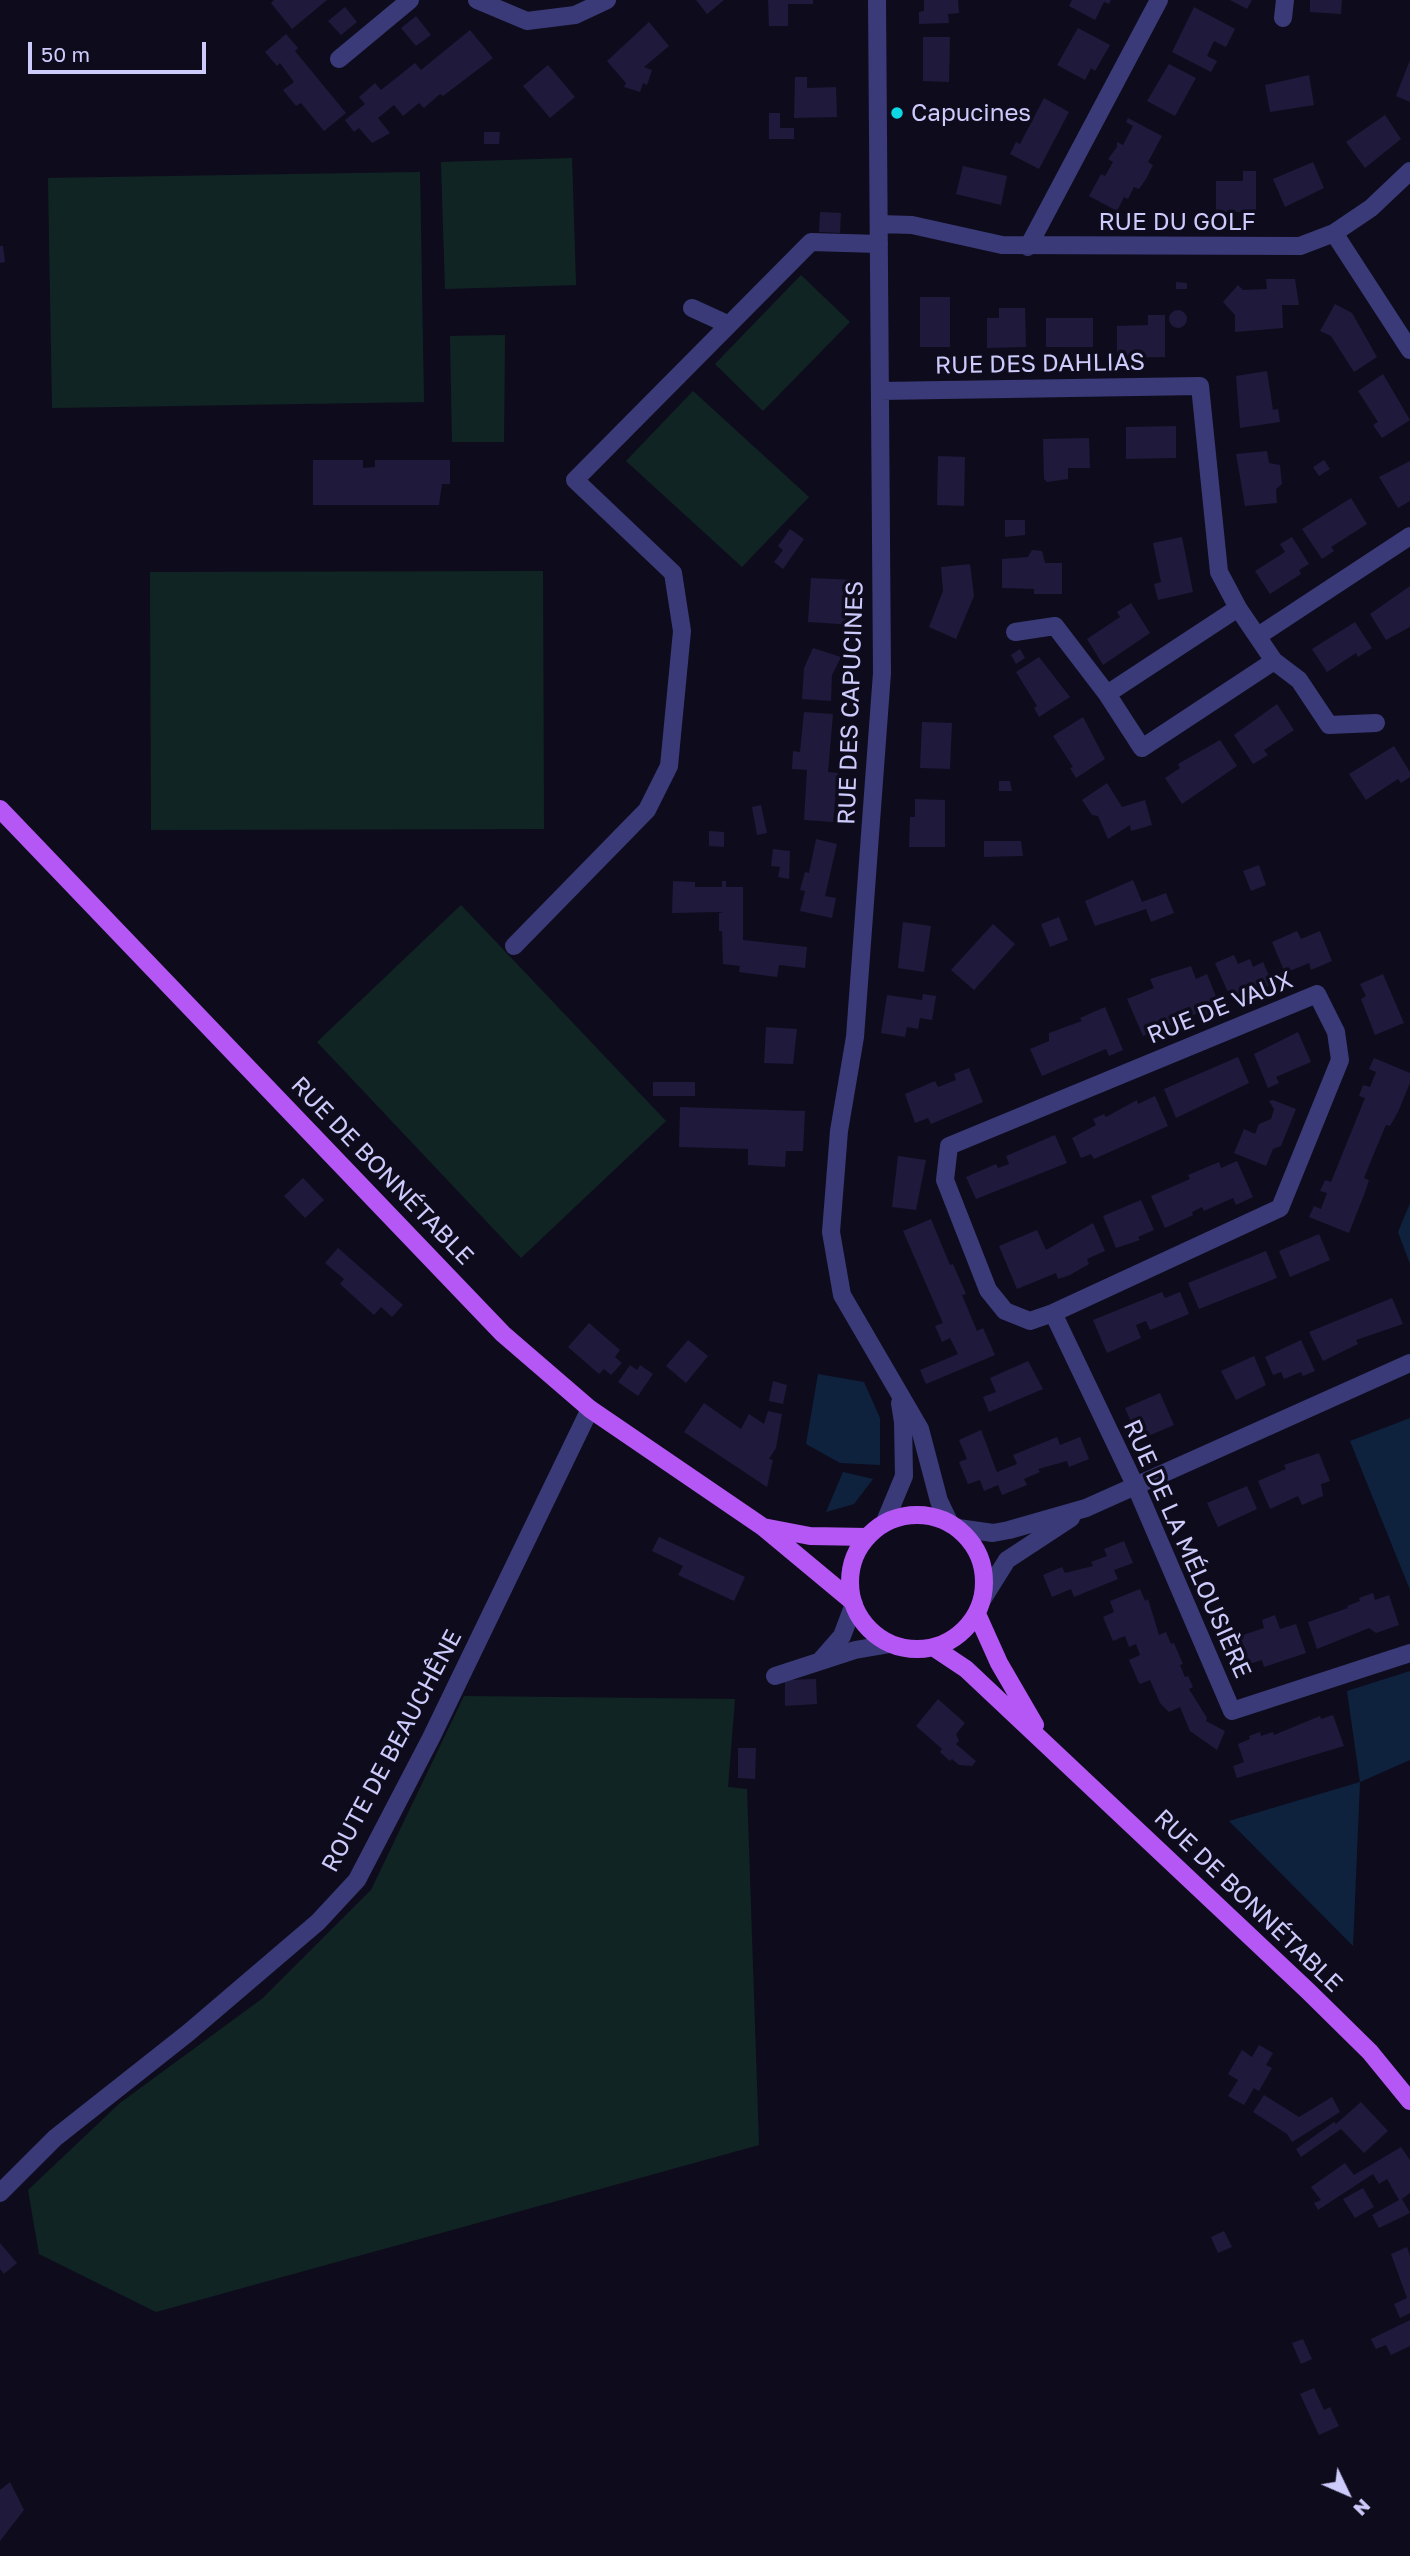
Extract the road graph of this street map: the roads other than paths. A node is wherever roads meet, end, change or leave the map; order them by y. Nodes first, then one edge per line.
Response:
1 (410, 0) edge
2 (477, 0) edge
3 (607, 0) edge
4 (877, 0) edge
5 (1159, 0) edge
6 (339, 59) dead end
7 (1410, 171) edge
8 (880, 223) junction
9 (1334, 233) junction
10 (879, 244) junction
11 (1028, 247) junction
12 (692, 308) dead end
13 (727, 324) junction
14 (1410, 350) edge
15 (880, 391) junction
16 (1410, 536) edge
17 (1238, 608) junction
18 (1015, 632) dead end
19 (1258, 636) junction
20 (1274, 661) junction
21 (1107, 694) junction
22 (1376, 723) dead end
23 (0, 809) edge
24 (514, 946) dead end
25 (1053, 1313) junction
26 (1410, 1363) edge
27 (897, 1389) junction
28 (590, 1409) junction
29 (1136, 1487) junction
30 (1086, 1508) junction
31 (884, 1524) junction
32 (954, 1526) junction
33 (763, 1527) junction
34 (867, 1537) junction
35 (853, 1603) junction
36 (979, 1607) junction
37 (890, 1644) junction
38 (933, 1647) junction
39 (1410, 1653) edge
40 (818, 1662) junction
41 (775, 1676) dead end
42 (1046, 1743) junction
43 (1410, 2101) edge
44 (0, 2193) edge

1 - 6 street
2 - 3 street
4 - 8 street, RUE DES CAPUCINES
5 - 11 street
7 - 9 street, RUE DU GOLF
8 - 10 street, RUE DES CAPUCINES
8 - 11 street, RUE DU GOLF
9 - 11 street, RUE DU GOLF
9 - 14 street
10 - 13 street
10 - 15 street, RUE DES CAPUCINES
12 - 13 street
13 - 24 street
15 - 17 street, RUE DES DAHLIAS
15 - 27 street, RUE DES CAPUCINES
16 - 19 street
17 - 19 street
17 - 21 street
18 - 21 street
19 - 20 street
20 - 21 street
20 - 22 street
23 - 28 main road, RUE DE BONNÉTABLE
25 - 25 street, RUE DE VAUX
25 - 29 street, RUE DE LA MÉLOUSIÈRE
26 - 29 street
27 - 31 street, RUE DES CAPUCINES
27 - 32 street, RUE DES CAPUCINES
28 - 33 main road, RUE DE BONNÉTABLE
28 - 44 street, ROUTE DE BEAUCHÊNE
29 - 30 street
29 - 39 street, RUE DE LA MÉLOUSIÈRE
30 - 32 street
30 - 36 street
31 - 32 main road
31 - 34 main road
32 - 36 main road
33 - 34 main road, RUE DE BONNÉTABLE
33 - 35 main road, RUE DE BONNÉTABLE
34 - 35 main road
35 - 37 main road
35 - 40 street
36 - 38 main road
36 - 42 main road, RUE DE BONNÉTABLE
37 - 38 main road
37 - 40 street
38 - 42 main road, RUE DE BONNÉTABLE
40 - 41 street
42 - 43 main road, RUE DE BONNÉTABLE

